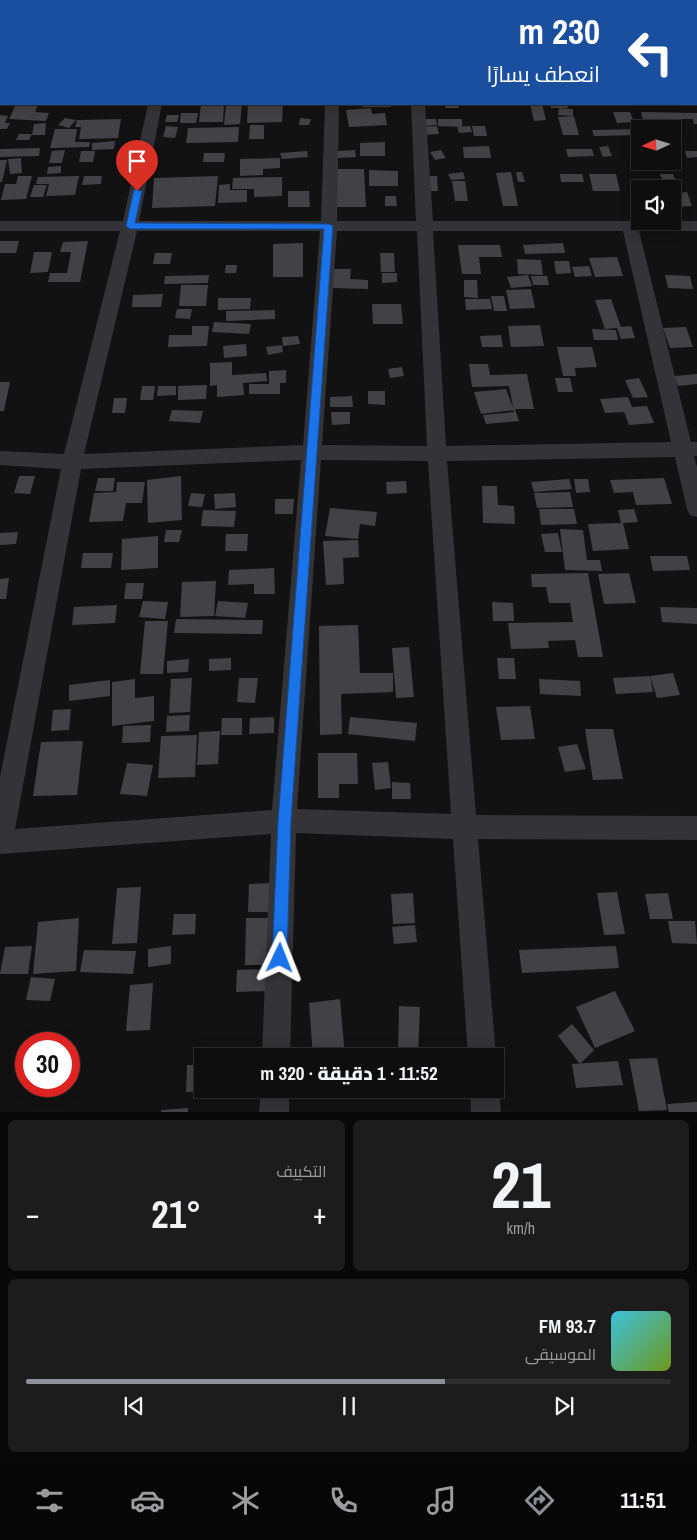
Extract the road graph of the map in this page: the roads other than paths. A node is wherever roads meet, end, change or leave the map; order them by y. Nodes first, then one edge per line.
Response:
1 (155, 105) edge
2 (332, 105) edge
3 (418, 105) edge
4 (0, 226) edge
5 (130, 226) junction
6 (329, 226) junction
7 (426, 226) junction
8 (630, 226) junction
9 (697, 226) edge
10 (690, 449) edge
11 (312, 452) junction
12 (437, 454) junction
13 (0, 458) edge
14 (72, 462) junction
15 (697, 509) edge
16 (284, 821) junction
17 (465, 827) junction
18 (697, 828) edge
19 (0, 842) edge
20 (276, 1048) edge
21 (481, 1048) edge
22 (275, 1098) edge
23 (485, 1098) edge
24 (274, 1112) edge
25 (486, 1112) edge

1 - 5 street
2 - 6 street
3 - 7 street
4 - 5 street
5 - 6 street
5 - 14 street
6 - 7 street
6 - 11 street
7 - 8 street
7 - 12 street
8 - 9 street
8 - 10 street
10 - 12 street
10 - 15 street
11 - 12 street
11 - 14 street
11 - 16 street
12 - 17 street
13 - 14 street
14 - 19 street
16 - 17 street
16 - 19 street
16 - 20 street
17 - 18 street
17 - 21 street
22 - 24 street
23 - 25 street

